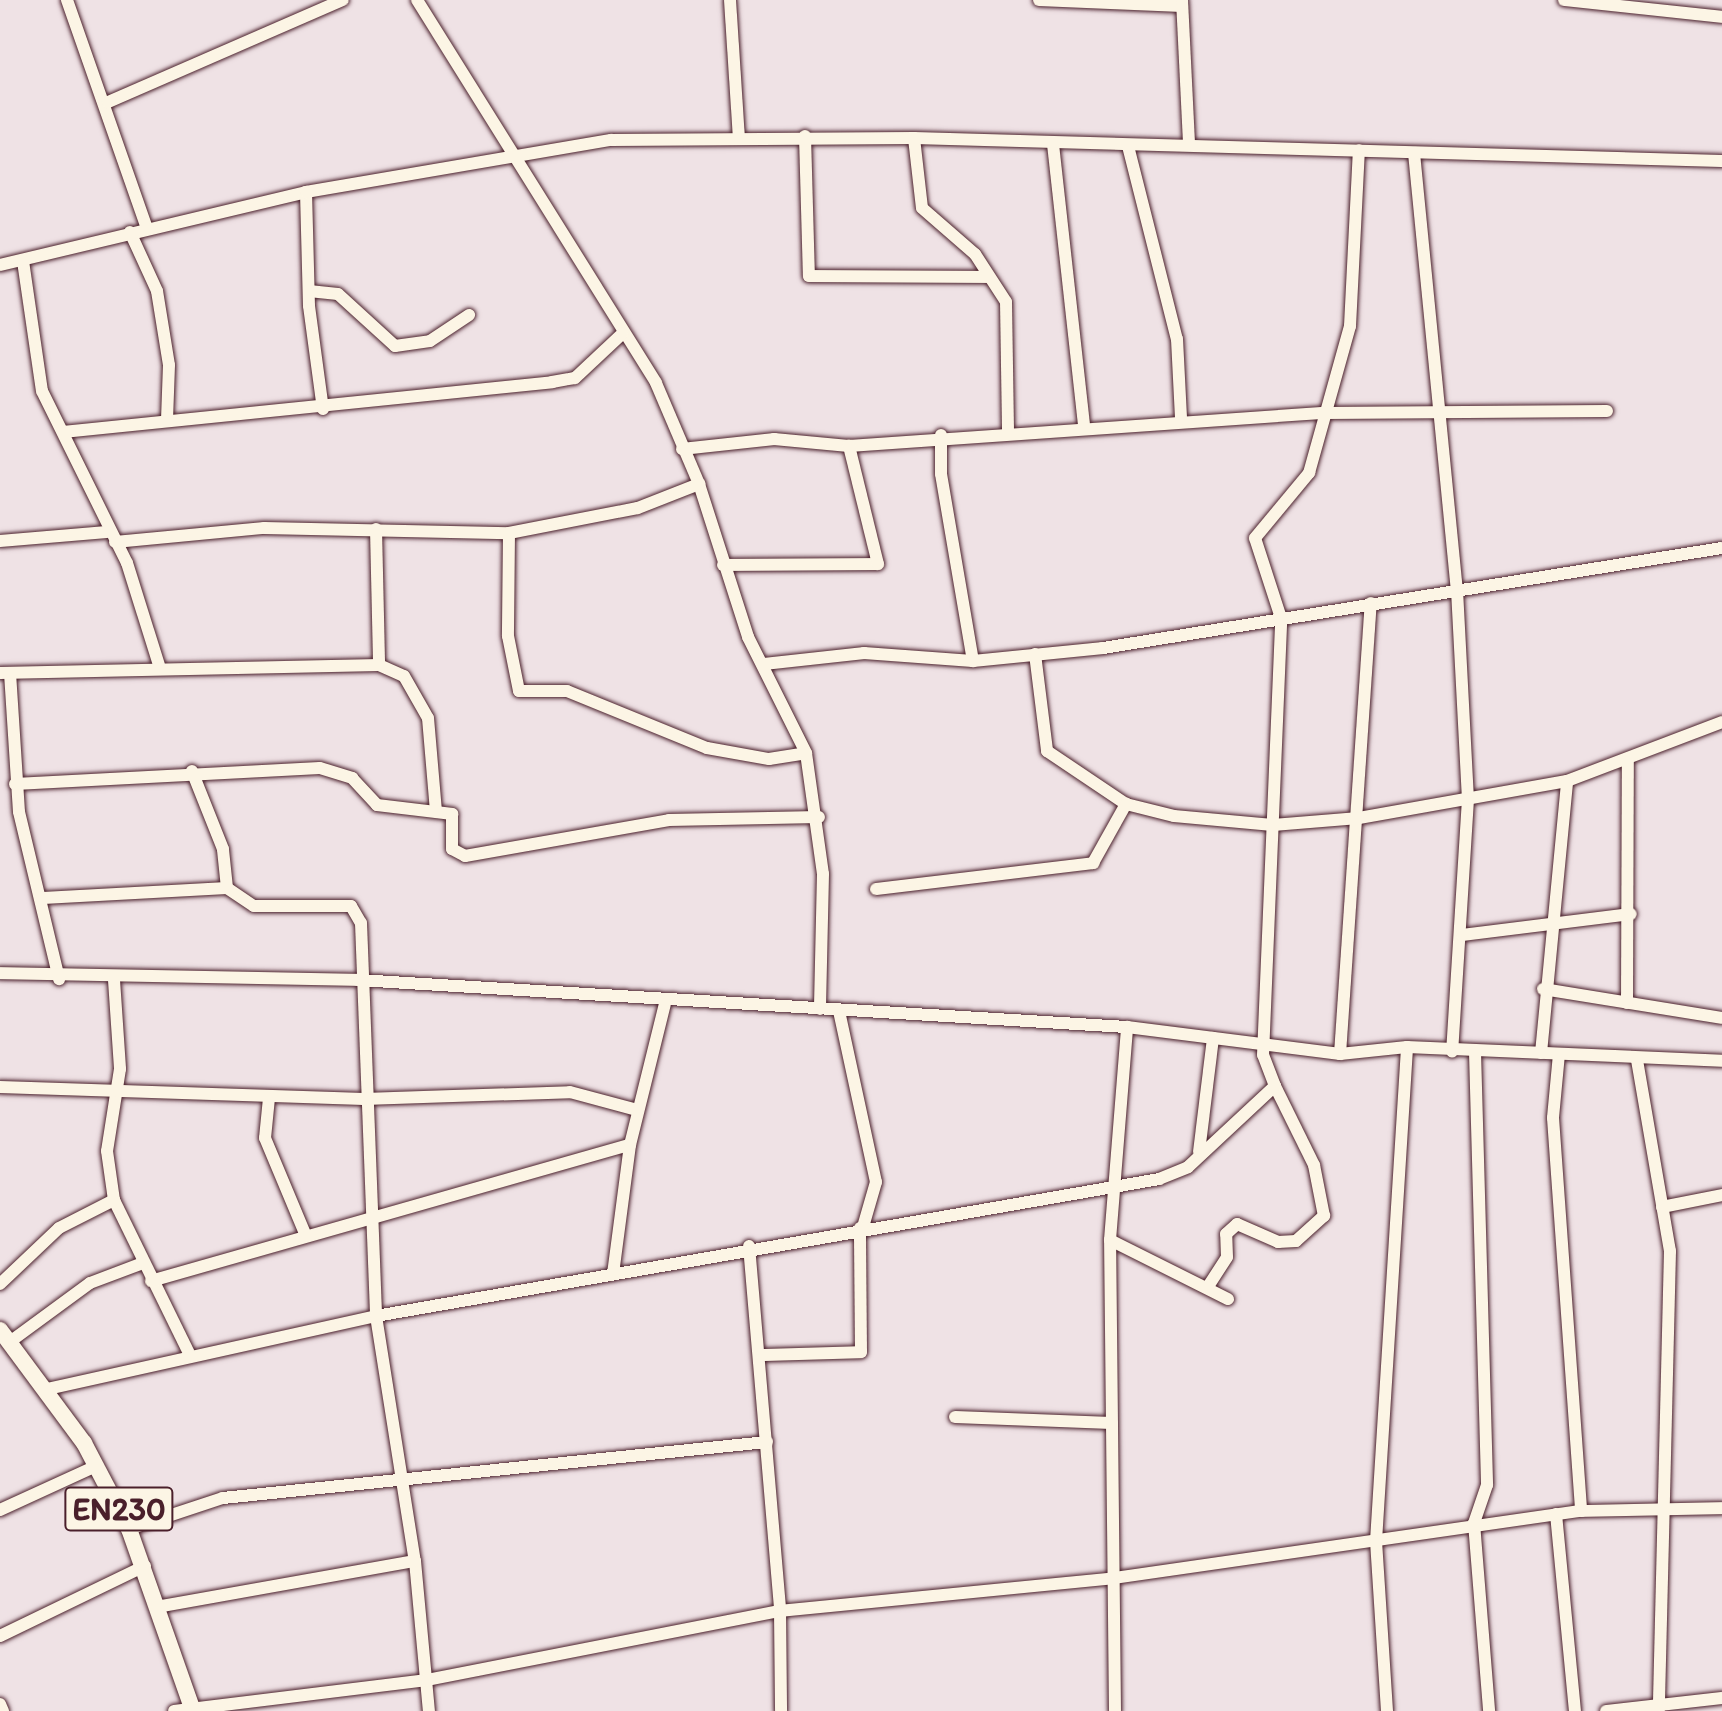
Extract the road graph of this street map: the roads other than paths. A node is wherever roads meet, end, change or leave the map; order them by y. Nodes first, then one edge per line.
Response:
1 (343, 0) edge
2 (417, 0) edge
3 (730, 0) edge
4 (1039, 0) edge
5 (1564, 0) edge
6 (70, 1) edge
7 (1182, 3) edge
8 (1722, 17) edge
9 (108, 102) junction
10 (805, 136) junction
11 (739, 138) junction
12 (914, 138) junction
13 (1053, 144) junction
14 (1189, 145) junction
15 (1128, 146) junction
16 (1359, 150) junction
17 (511, 153) junction
18 (1414, 153) junction
19 (1722, 161) edge
20 (306, 192) junction
21 (147, 228) junction
22 (130, 232) junction
23 (23, 261) junction
24 (0, 265) edge
25 (989, 277) junction
26 (309, 291) junction
27 (469, 315) dead end
28 (622, 334) junction
29 (323, 409) junction
30 (1440, 410) junction
31 (1607, 411) dead end
32 (1325, 413) junction
33 (1181, 419) junction
34 (167, 420) junction
35 (1084, 426) junction
36 (63, 432) junction
37 (1008, 434) junction
38 (941, 435) junction
39 (849, 446) junction
40 (682, 449) junction
41 (699, 484) junction
42 (376, 529) junction
43 (509, 533) junction
44 (111, 537) junction
45 (0, 541) edge
46 (1722, 548) edge
47 (723, 565) junction
48 (1457, 590) junction
49 (1371, 603) junction
50 (1281, 618) junction
51 (1035, 654) junction
52 (973, 661) junction
53 (764, 664) junction
54 (159, 665) junction
55 (379, 665) junction
56 (5, 673) edge
57 (1722, 722) edge
58 (806, 753) junction
59 (1628, 761) junction
60 (192, 771) junction
61 (1567, 781) junction
62 (15, 784) junction
63 (1468, 799) junction
64 (1126, 804) junction
65 (436, 812) junction
66 (819, 817) junction
67 (1359, 818) junction
68 (1273, 825) junction
69 (227, 888) junction
70 (876, 889) dead end
71 (43, 898) junction
72 (1631, 914) junction
73 (1554, 924) junction
74 (1462, 935) junction
75 (0, 973) edge
76 (59, 979) junction
77 (114, 980) junction
78 (358, 980) junction
79 (1543, 989) junction
80 (1627, 1003) junction
81 (665, 1004) junction
82 (820, 1009) junction
83 (839, 1011) junction
84 (1722, 1018) edge
85 (1127, 1027) junction
86 (1213, 1038) junction
87 (1263, 1046) junction
88 (1407, 1047) junction
89 (1452, 1051) junction
90 (1475, 1052) junction
91 (1541, 1053) junction
92 (1340, 1054) junction
93 (1559, 1054) junction
94 (1637, 1060) junction
95 (1722, 1061) edge
96 (1275, 1086) junction
97 (0, 1087) edge
98 (112, 1089) junction
99 (269, 1098) junction
100 (364, 1099) junction
101 (637, 1110) junction
102 (630, 1145) junction
103 (1199, 1152) junction
104 (1114, 1188) junction
105 (1722, 1195) edge
106 (114, 1200) junction
107 (1662, 1207) junction
108 (371, 1220) junction
109 (861, 1228) junction
110 (306, 1236) junction
111 (1110, 1240) junction
112 (749, 1246) junction
113 (143, 1263) junction
114 (613, 1274) junction
115 (151, 1281) junction
116 (0, 1284) edge
117 (1209, 1285) junction
118 (1228, 1299) dead end
119 (376, 1316) junction
120 (5, 1335) edge
121 (189, 1353) junction
122 (762, 1355) junction
123 (47, 1389) junction
124 (955, 1417) dead end
125 (1112, 1423) junction
126 (767, 1442) junction
127 (96, 1466) junction
128 (402, 1479) junction
129 (1722, 1508) edge
130 (1663, 1509) junction
131 (0, 1510) edge
132 (1581, 1511) junction
133 (1556, 1514) junction
134 (1474, 1523) junction
135 (129, 1529) junction
136 (1376, 1541) junction
137 (415, 1561) junction
138 (145, 1566) junction
139 (1114, 1578) junction
140 (162, 1606) junction
141 (780, 1611) junction
142 (0, 1636) edge
143 (427, 1680) junction
144 (1722, 1698) edge
145 (0, 1704) edge
146 (1659, 1708) edge
147 (192, 1709) edge
148 (3, 1711) edge
149 (174, 1711) edge
150 (429, 1711) edge
151 (781, 1711) edge
152 (1115, 1711) edge
153 (1387, 1711) edge
154 (1489, 1711) edge
155 (1575, 1711) edge
156 (1606, 1711) edge

1 - 9 street
2 - 17 street
3 - 11 street
4 - 7 street
5 - 8 street
6 - 9 street
7 - 14 street
9 - 21 street
10 - 11 street
10 - 12 street
10 - 25 street
11 - 17 street
12 - 13 street
12 - 25 street
13 - 15 street
13 - 35 street
14 - 15 street
14 - 16 street
15 - 33 street
16 - 18 street
16 - 32 street
17 - 20 street
17 - 28 street
18 - 19 street
18 - 30 street
20 - 21 street
20 - 26 street
21 - 22 street
22 - 23 street
22 - 34 street
23 - 24 street
23 - 36 street
25 - 37 street
26 - 27 street
26 - 29 street
28 - 29 street
28 - 40 street
29 - 34 street
30 - 31 street
30 - 32 street
30 - 48 street
32 - 33 street
32 - 50 street
33 - 35 street
34 - 36 street
35 - 37 street
36 - 44 street
37 - 38 street
38 - 39 street
38 - 52 street
39 - 40 street
39 - 47 street
40 - 41 street
41 - 43 street
41 - 47 street
42 - 43 street
42 - 44 street
42 - 55 street
43 - 58 street
44 - 45 street
44 - 54 street
46 - 48 street
47 - 53 street
48 - 49 street
48 - 63 street
49 - 50 street
49 - 67 street
50 - 51 street
50 - 68 street
51 - 52 street
51 - 64 street
52 - 53 street
53 - 58 street
54 - 55 street
54 - 56 street
55 - 65 street
56 - 62 street
57 - 59 street
58 - 66 street
59 - 61 street
59 - 72 street
60 - 62 street
60 - 65 street
60 - 69 street
61 - 63 street
61 - 73 street
62 - 71 street
63 - 67 street
63 - 74 street
64 - 68 street
64 - 70 street
65 - 66 street
66 - 82 street
67 - 68 street
67 - 92 street
68 - 87 street
69 - 71 street
69 - 78 street
71 - 76 street
72 - 73 street
72 - 80 street
73 - 74 street
73 - 79 street
74 - 89 street
75 - 76 street
76 - 77 street
77 - 78 street
77 - 98 street
78 - 81 street
78 - 100 street
79 - 80 street
79 - 91 street
80 - 84 street
81 - 82 street
81 - 101 street
82 - 83 street
83 - 85 street
83 - 109 street
85 - 86 street
85 - 104 street
86 - 87 street
86 - 103 street
87 - 92 street
87 - 96 street
88 - 89 street
88 - 92 street
88 - 136 street
89 - 90 street
90 - 91 street
90 - 134 street
91 - 93 street
93 - 94 street
93 - 132 street
94 - 95 street
94 - 107 street
96 - 103 street
96 - 117 street
97 - 98 street
98 - 99 street
98 - 106 street
99 - 100 street
99 - 110 street
100 - 101 street
100 - 108 street
101 - 102 street
102 - 108 street
102 - 114 street
103 - 104 street
104 - 109 street
104 - 111 street
105 - 107 street
106 - 113 street
106 - 116 street
107 - 130 street
108 - 110 street
108 - 119 street
109 - 112 street
109 - 122 street
110 - 115 street
111 - 117 street
111 - 125 street
112 - 114 street
112 - 122 street
113 - 115 street
113 - 120 street
114 - 119 street
115 - 121 street
117 - 118 street
119 - 121 street
119 - 128 street
120 - 123 main road, EN230
121 - 123 street
122 - 126 street
123 - 127 main road, EN230
124 - 125 street
125 - 139 street
126 - 128 street
126 - 141 street
127 - 131 street
127 - 135 main road, EN230
128 - 135 street
128 - 137 street
129 - 130 street
130 - 132 street
130 - 146 street
132 - 133 street
133 - 134 street
133 - 155 street
134 - 136 street
134 - 154 street
135 - 138 main road, EN230
136 - 139 street
136 - 153 street
137 - 140 street
137 - 143 street
138 - 140 main road, EN230
138 - 142 street
139 - 141 street
139 - 152 street
140 - 147 main road, EN230
141 - 143 street
141 - 151 street
143 - 147 street
143 - 150 street
144 - 146 street
145 - 148 street
146 - 156 street
147 - 149 street

